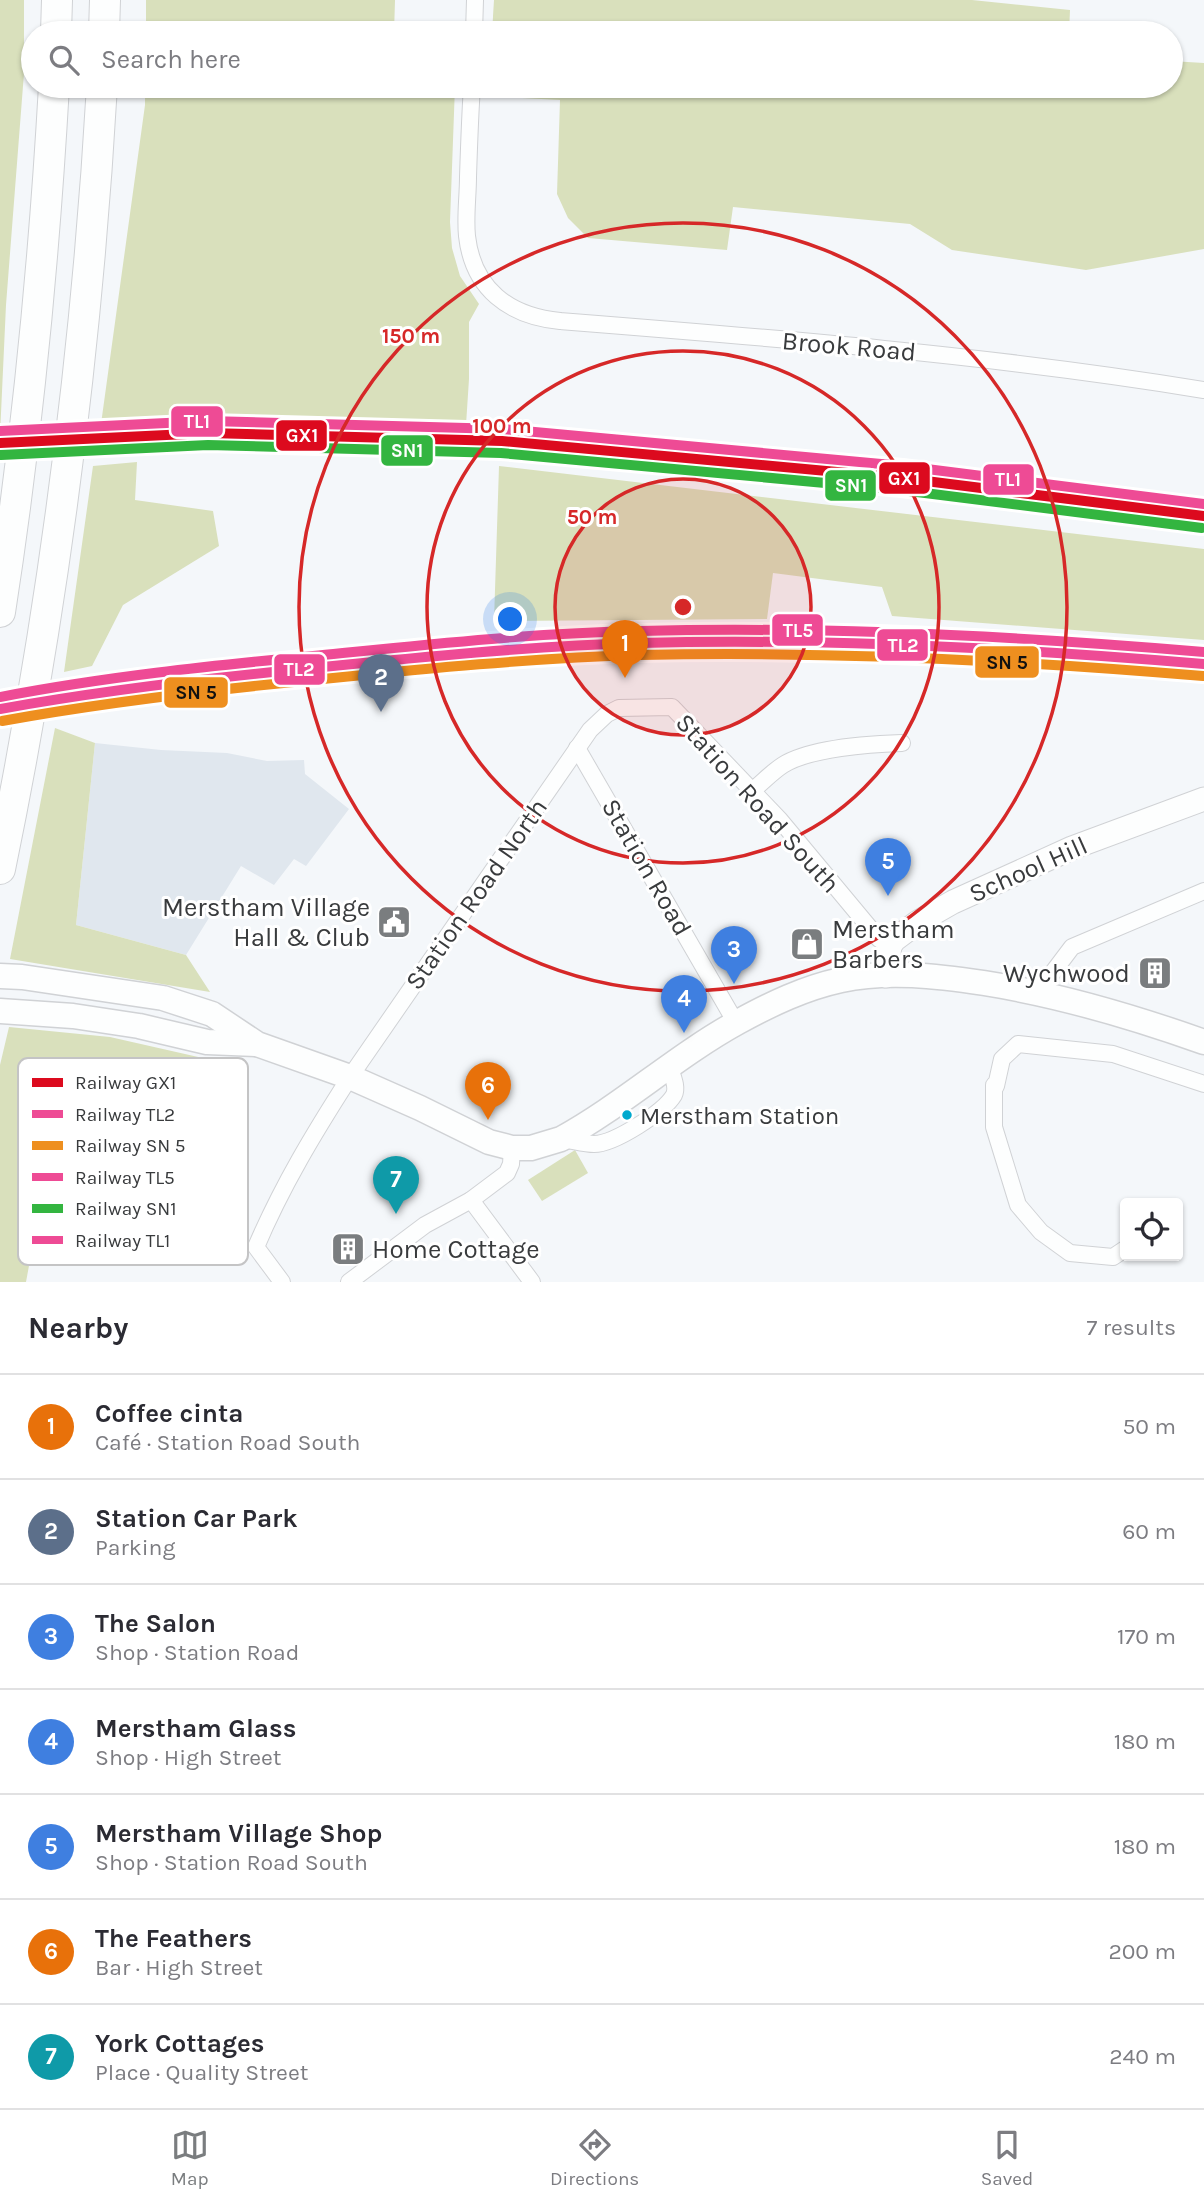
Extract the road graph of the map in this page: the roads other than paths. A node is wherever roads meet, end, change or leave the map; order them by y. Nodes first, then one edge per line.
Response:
1 (57, 0) edge
2 (106, 0) edge
3 (475, 0) edge
4 (56, 21) edge
5 (105, 21) edge
6 (474, 21) edge
7 (53, 98) edge
8 (101, 98) edge
9 (471, 98) edge
10 (1204, 390) edge
11 (0, 612) edge
12 (607, 714) joint
13 (902, 743) dead end
14 (578, 748) junction
15 (753, 790) junction
16 (1204, 799) edge
17 (0, 869) edge
18 (1204, 891) edge
19 (891, 946) junction
20 (11, 976) edge
21 (886, 976) junction
22 (1038, 992) junction
23 (8, 1012) edge
24 (736, 1023) junction
25 (1204, 1042) edge
26 (257, 1044) junction
27 (349, 1077) junction
28 (1204, 1084) edge
29 (512, 1148) junction
30 (471, 1200) junction
31 (1120, 1252) edge
32 (282, 1282) edge
33 (349, 1282) edge
34 (532, 1282) edge

1 - 4 highway
2 - 5 highway
3 - 6 street
7 - 11 highway
8 - 17 highway
9 - 10 street, Brook Road
12 - 14 street, Station Road North
12 - 15 street, Station Road South
13 - 15 street
14 - 24 street, Station Road
14 - 27 street, Station Road North
15 - 19 street, Station Road South
16 - 19 street, School Hill
18 - 22 street
19 - 21 street
20 - 26 main road
21 - 22 main road
21 - 24 main road
22 - 25 main road
23 - 26 main road
24 - 29 main road
26 - 27 main road
27 - 29 main road
27 - 32 street, Station Road North
28 - 31 street
29 - 30 street
30 - 33 street
30 - 34 street

